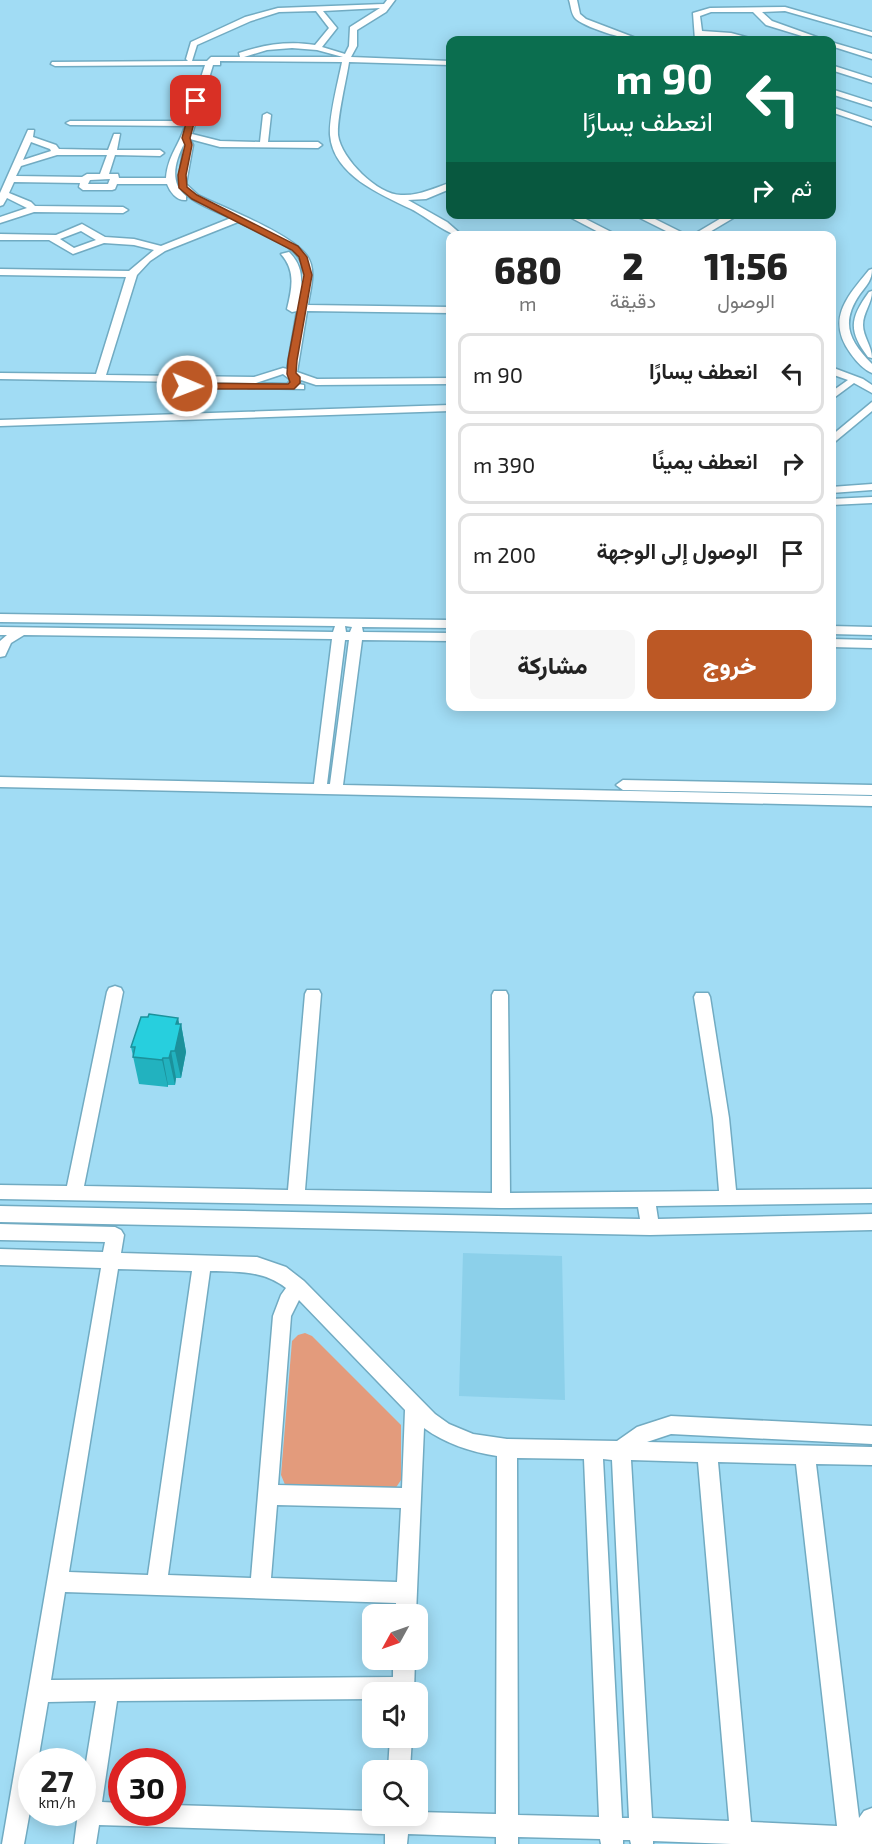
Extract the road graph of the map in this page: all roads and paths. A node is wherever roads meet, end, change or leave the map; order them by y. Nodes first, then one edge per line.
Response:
1 (573, 0) edge
2 (389, 3) edge
3 (759, 6) edge
4 (317, 7) junction
5 (872, 34) edge
6 (626, 36) edge
7 (698, 36) edge
8 (809, 36) edge
9 (836, 46) edge
10 (318, 47) junction
11 (872, 57) edge
12 (190, 59) dead end
13 (232, 59) junction
14 (347, 60) junction
15 (210, 63) junction
16 (55, 64) dead end
17 (446, 65) edge
18 (836, 69) edge
19 (872, 81) edge
20 (836, 92) edge
21 (872, 105) edge
22 (836, 111) edge
23 (267, 115) dead end
24 (70, 123) dead end
25 (189, 124) junction
26 (872, 124) edge
27 (117, 136) dead end
28 (187, 137) junction
29 (220, 144) junction
30 (264, 144) junction
31 (318, 145) dead end
32 (178, 147) junction
33 (56, 152) junction
34 (112, 152) junction
35 (160, 153) junction
36 (187, 154) junction
37 (175, 159) junction
38 (17, 164) junction
39 (104, 177) junction
40 (11, 179) junction
41 (86, 180) junction
42 (114, 181) junction
43 (171, 181) junction
44 (446, 188) edge
45 (397, 197) junction
46 (423, 197) junction
47 (2, 198) edge
48 (94, 198) junction
49 (32, 208) junction
50 (420, 208) junction
51 (123, 210) dead end
52 (579, 219) edge
53 (647, 219) edge
54 (660, 219) edge
55 (726, 219) edge
56 (0, 220) edge
57 (234, 220) junction
58 (84, 228) junction
59 (454, 231) edge
60 (604, 231) edge
61 (674, 231) edge
62 (686, 231) edge
63 (703, 231) edge
64 (0, 237) edge
65 (54, 237) junction
66 (102, 240) junction
67 (162, 249) junction
68 (75, 251) junction
69 (0, 272) edge
70 (872, 272) edge
71 (68, 273) junction
72 (132, 274) junction
73 (872, 294) edge
74 (446, 303) edge
75 (298, 305) junction
76 (446, 309) edge
77 (872, 354) edge
78 (285, 364) junction
79 (872, 370) edge
80 (836, 372) edge
81 (292, 374) junction
82 (100, 378) junction
83 (836, 378) edge
84 (2, 380) edge
85 (446, 381) edge
86 (188, 382) junction
87 (849, 382) junction
88 (347, 385) junction
89 (290, 387) junction
90 (446, 389) edge
91 (870, 389) edge
92 (836, 393) edge
93 (446, 399) edge
94 (872, 405) edge
95 (323, 407) junction
96 (446, 408) edge
97 (0, 413) edge
98 (0, 423) edge
99 (836, 437) edge
100 (872, 488) edge
101 (836, 490) edge
102 (872, 500) edge
103 (836, 502) edge
104 (0, 618) edge
105 (446, 624) edge
106 (340, 629) junction
107 (356, 629) junction
108 (836, 630) edge
109 (0, 631) edge
110 (23, 631) junction
111 (872, 631) edge
112 (446, 637) edge
113 (836, 643) edge
114 (872, 644) edge
115 (0, 653) edge
116 (0, 774) edge
117 (0, 783) edge
118 (321, 784) junction
119 (337, 784) junction
120 (872, 790) edge
121 (872, 801) edge
122 (115, 992) dead end
123 (313, 994) dead end
124 (500, 995) dead end
125 (702, 997) dead end
126 (0, 1192) edge
127 (74, 1194) junction
128 (872, 1196) edge
129 (296, 1198) junction
130 (646, 1198) junction
131 (728, 1199) junction
132 (501, 1201) junction
133 (0, 1214) edge
134 (872, 1222) edge
135 (650, 1227) junction
136 (0, 1232) edge
137 (53, 1234) junction
138 (0, 1257) edge
139 (46, 1259) junction
140 (109, 1262) junction
141 (202, 1264) junction
142 (298, 1287) junction
143 (415, 1410) junction
144 (872, 1435) edge
145 (507, 1448) junction
146 (593, 1450) junction
147 (621, 1451) junction
148 (707, 1453) junction
149 (805, 1455) junction
150 (872, 1456) edge
151 (269, 1495) junction
152 (411, 1498) junction
153 (58, 1582) junction
154 (157, 1584) junction
155 (260, 1587) junction
156 (407, 1593) junction
157 (406, 1604) edge
158 (362, 1690) edge
159 (39, 1691) junction
160 (108, 1691) junction
161 (96, 1772) edge
162 (96, 1813) edge
163 (362, 1818) edge
164 (872, 1819) edge
165 (428, 1823) edge
166 (88, 1826) edge
167 (397, 1826) edge
168 (507, 1834) edge
169 (611, 1836) edge
170 (642, 1836) edge
171 (742, 1838) edge
172 (857, 1840) edge
173 (13, 1844) edge
174 (85, 1844) edge
175 (396, 1844) edge

1 - 6 street
2 - 4 street
2 - 14 street
3 - 5 street
3 - 7 street
3 - 8 street
4 - 10 street
4 - 12 street
9 - 11 street
10 - 13 street
10 - 14 street
13 - 14 street
13 - 15 street
14 - 15 street
14 - 17 street
14 - 45 street
15 - 16 street
15 - 25 street
18 - 19 street
20 - 21 street
22 - 26 street
23 - 30 street
24 - 25 street
25 - 28 street
27 - 34 street
28 - 29 street
28 - 32 street
28 - 36 street
29 - 30 street
29 - 36 street
30 - 31 street
32 - 35 street
32 - 37 street
33 - 34 street
33 - 38 street
33 - 38 street
34 - 35 street
34 - 39 street
35 - 37 street
36 - 57 street
37 - 43 street
38 - 40 street
39 - 41 street
39 - 42 street
40 - 41 street
40 - 47 street
41 - 48 street
42 - 43 street
42 - 48 street
43 - 57 street
44 - 46 street
45 - 46 street
45 - 50 street
46 - 50 street
47 - 49 street
48 - 49 street
48 - 51 street
48 - 58 street
49 - 56 street
50 - 59 street
52 - 60 street
53 - 61 street
54 - 62 street
55 - 63 street
57 - 67 street
57 - 75 street
58 - 65 street
58 - 66 street
64 - 65 street
65 - 68 street
66 - 67 street
66 - 68 street
67 - 72 street
68 - 71 street
69 - 71 street
70 - 79 street
71 - 72 street
72 - 82 street
73 - 77 street
74 - 75 street
75 - 76 street
75 - 78 street
78 - 81 street
78 - 86 street
80 - 91 street
81 - 88 street
81 - 89 street
82 - 84 street
82 - 86 street
83 - 87 street
84 - 86 street
85 - 88 street
86 - 89 street
87 - 91 street
87 - 92 street
88 - 89 street
88 - 90 street
93 - 95 street
94 - 99 street
95 - 96 street
95 - 97 street
95 - 98 street
100 - 101 street
102 - 103 street
104 - 106 street
105 - 107 street
106 - 107 street
106 - 110 street
106 - 118 street
107 - 112 street
107 - 119 street
108 - 111 street
109 - 110 street
110 - 115 street
113 - 114 street
116 - 118 street
117 - 118 street
118 - 119 street
119 - 120 street
119 - 121 street
122 - 127 street
123 - 129 street
124 - 132 street
125 - 131 street
126 - 127 street
127 - 129 street
128 - 131 street
129 - 132 street
130 - 131 street
130 - 132 street
130 - 135 street
133 - 135 street
134 - 135 street
136 - 137 street
137 - 139 street
137 - 140 street
138 - 139 street
139 - 140 street
140 - 141 street
140 - 153 street
141 - 142 street
141 - 154 street
142 - 143 street
142 - 151 street
143 - 145 street
143 - 152 street
144 - 147 street
145 - 146 street
145 - 168 street
146 - 147 street
146 - 169 street
147 - 148 street
147 - 170 street
148 - 149 street
148 - 171 street
149 - 150 street
149 - 172 street
151 - 152 street
151 - 155 street
152 - 156 street
153 - 154 street
153 - 159 street
154 - 155 street
155 - 156 street
156 - 157 street
158 - 160 street
159 - 160 street
159 - 173 street
160 - 161 street
162 - 163 street
164 - 172 street
165 - 168 street
166 - 174 street
167 - 175 street
168 - 169 street
169 - 170 street
170 - 171 street
171 - 172 street

